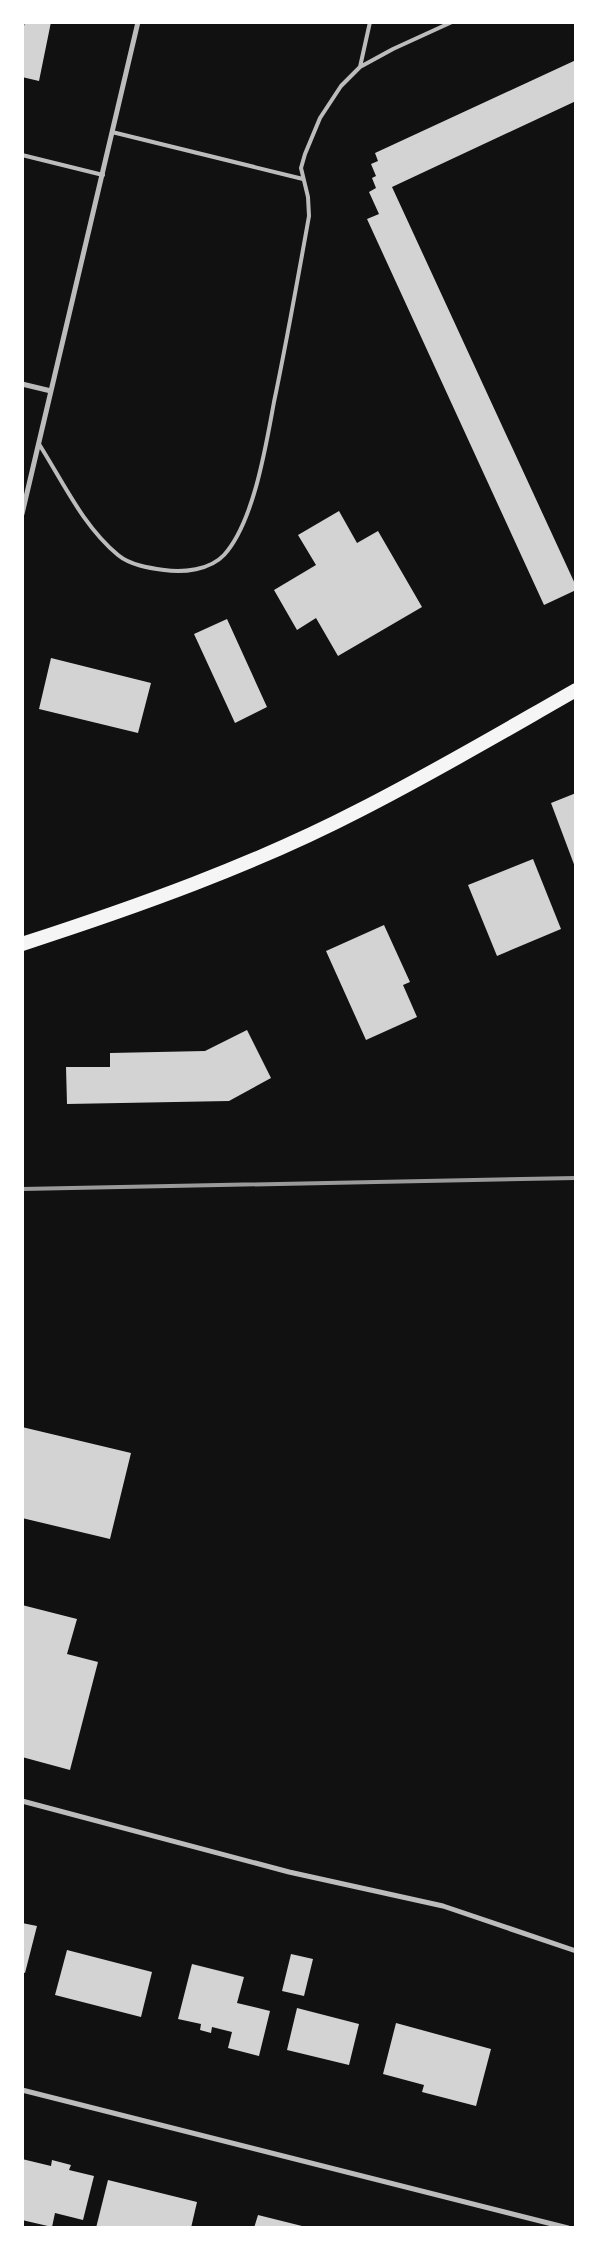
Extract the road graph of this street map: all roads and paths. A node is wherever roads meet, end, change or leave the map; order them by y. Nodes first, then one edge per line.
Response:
1 (138, 22) edge
2 (370, 22) edge
3 (452, 22) edge
4 (360, 67) junction
5 (112, 132) junction
6 (22, 155) edge
7 (103, 175) junction
8 (303, 178) junction
9 (22, 384) edge
10 (51, 391) junction
11 (39, 444) junction
12 (22, 514) edge
13 (576, 690) edge
14 (22, 944) edge
15 (22, 1801) edge
16 (576, 1951) edge
17 (22, 2090) edge
18 (568, 2228) edge

1 - 5 street
2 - 4 lane
3 - 4 lane
4 - 8 lane
5 - 7 street
5 - 8 lane
6 - 7 lane
7 - 10 street
8 - 11 lane
9 - 10 street
10 - 11 street
11 - 12 street
13 - 14 highway
15 - 16 street
17 - 18 street

